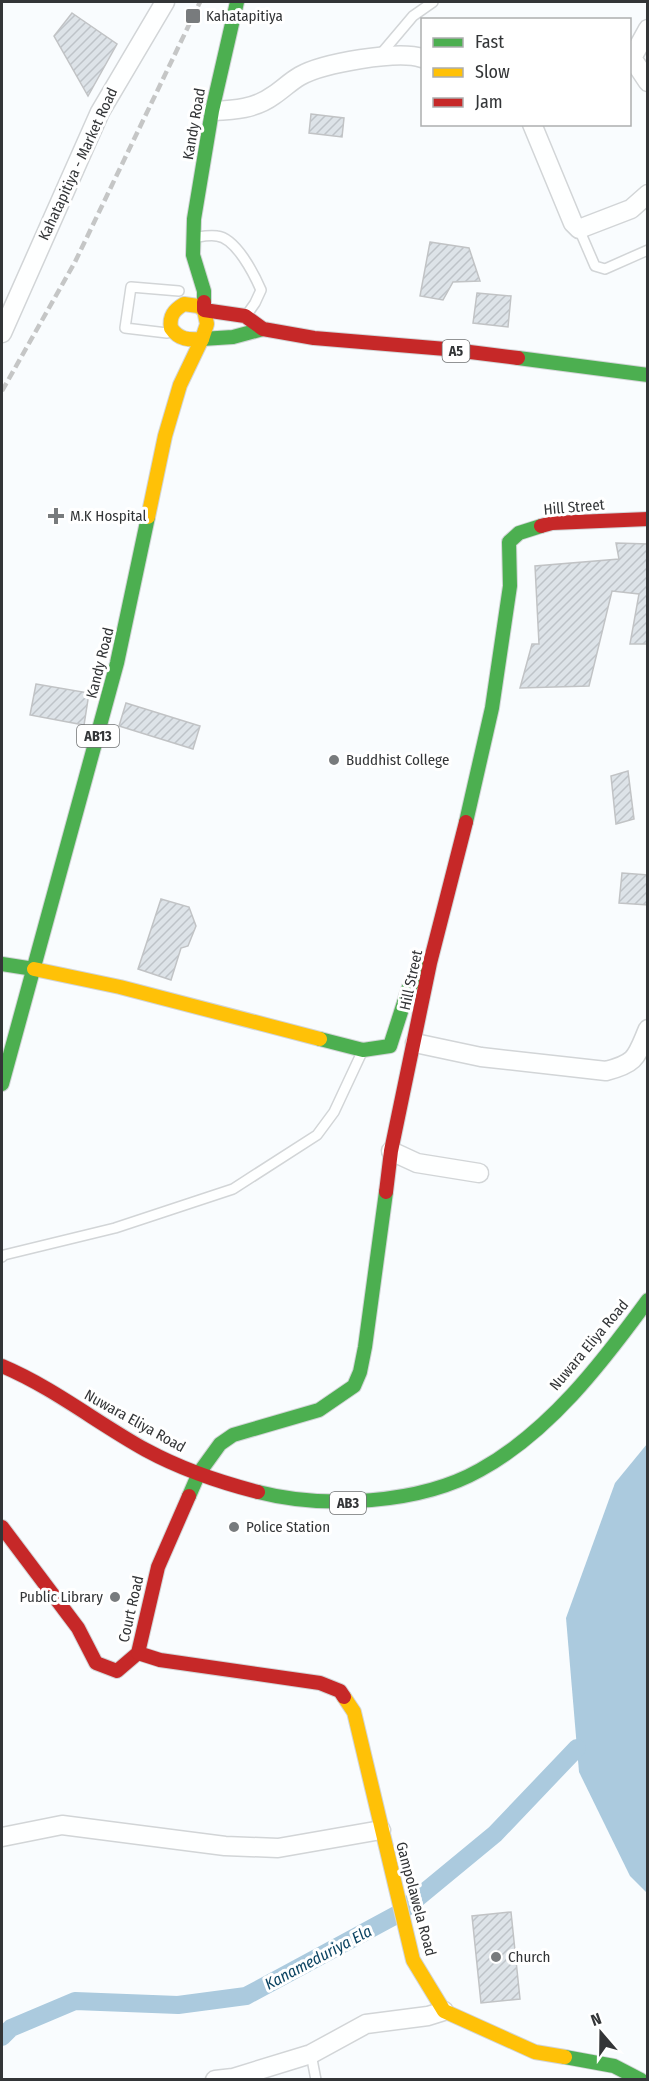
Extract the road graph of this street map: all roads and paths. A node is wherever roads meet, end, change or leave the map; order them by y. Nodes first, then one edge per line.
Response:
1 (165, 2) edge
2 (237, 2) edge
3 (433, 2) edge
4 (648, 29) edge
5 (379, 57) junction
6 (421, 57) edge
7 (648, 82) edge
8 (212, 111) junction
9 (533, 126) edge
10 (648, 194) edge
11 (579, 229) junction
12 (193, 237) junction
13 (648, 250) edge
14 (193, 255) junction
15 (182, 282) junction
16 (177, 307) junction
17 (204, 310) junction
18 (245, 316) junction
19 (2, 328) edge
20 (263, 329) junction
21 (173, 339) junction
22 (202, 339) junction
23 (177, 365) dead end
24 (648, 375) edge
25 (180, 385) junction
26 (648, 519) edge
27 (430, 963) junction
28 (2, 964) edge
29 (34, 969) junction
30 (648, 1029) edge
31 (414, 1043) junction
32 (363, 1050) junction
33 (2, 1084) edge
34 (391, 1151) junction
35 (479, 1173) dead end
36 (2, 1257) edge
37 (648, 1300) edge
38 (2, 1366) edge
39 (199, 1473) junction
40 (2, 1527) edge
41 (138, 1653) junction
42 (381, 1830) junction
43 (2, 1837) edge
44 (444, 2011) junction
45 (311, 2054) junction
46 (227, 2079) edge
47 (316, 2079) edge
48 (640, 2079) edge

1 - 19 street, Kahatapitiya - Market Road
2 - 8 main road, Kandy Road
3 - 5 lane
4 - 7 street
5 - 6 street
5 - 8 street
8 - 12 main road, Kandy Road
9 - 11 street
10 - 11 street
11 - 13 lane
12 - 14 main road, Kandy Road
12 - 18 lane
14 - 15 main road, Kandy Road
14 - 17 main road, Kandy Road
15 - 16 main road, Kandy Road
15 - 21 lane
16 - 17 main road
16 - 21 main road
17 - 18 main road, A5
17 - 22 main road
18 - 20 main road, A5
20 - 22 main road, A5
20 - 24 main road, A5
21 - 22 main road
22 - 25 main road, Kandy Road / AB13
23 - 25 main road, Kandy Road / AB13
25 - 29 main road, Kandy Road / AB13
26 - 27 main road, Hill Street
27 - 31 main road, Hill Street
27 - 32 main road
28 - 29 main road
29 - 32 main road
29 - 33 main road, Kandy Road / AB13
30 - 31 street
31 - 34 main road, Hill Street
32 - 36 lane
34 - 35 street
34 - 39 main road, Hill Street
37 - 39 main road, Nuwara Eliya Road / AB3
38 - 39 main road, Nuwara Eliya Road / AB3
39 - 41 main road, Court Road
40 - 41 main road, Court Road
41 - 42 main road, Gampolawela Road
42 - 43 street
42 - 44 main road, Gampolawela Road
44 - 45 street
44 - 48 main road
45 - 46 street
45 - 47 lane

